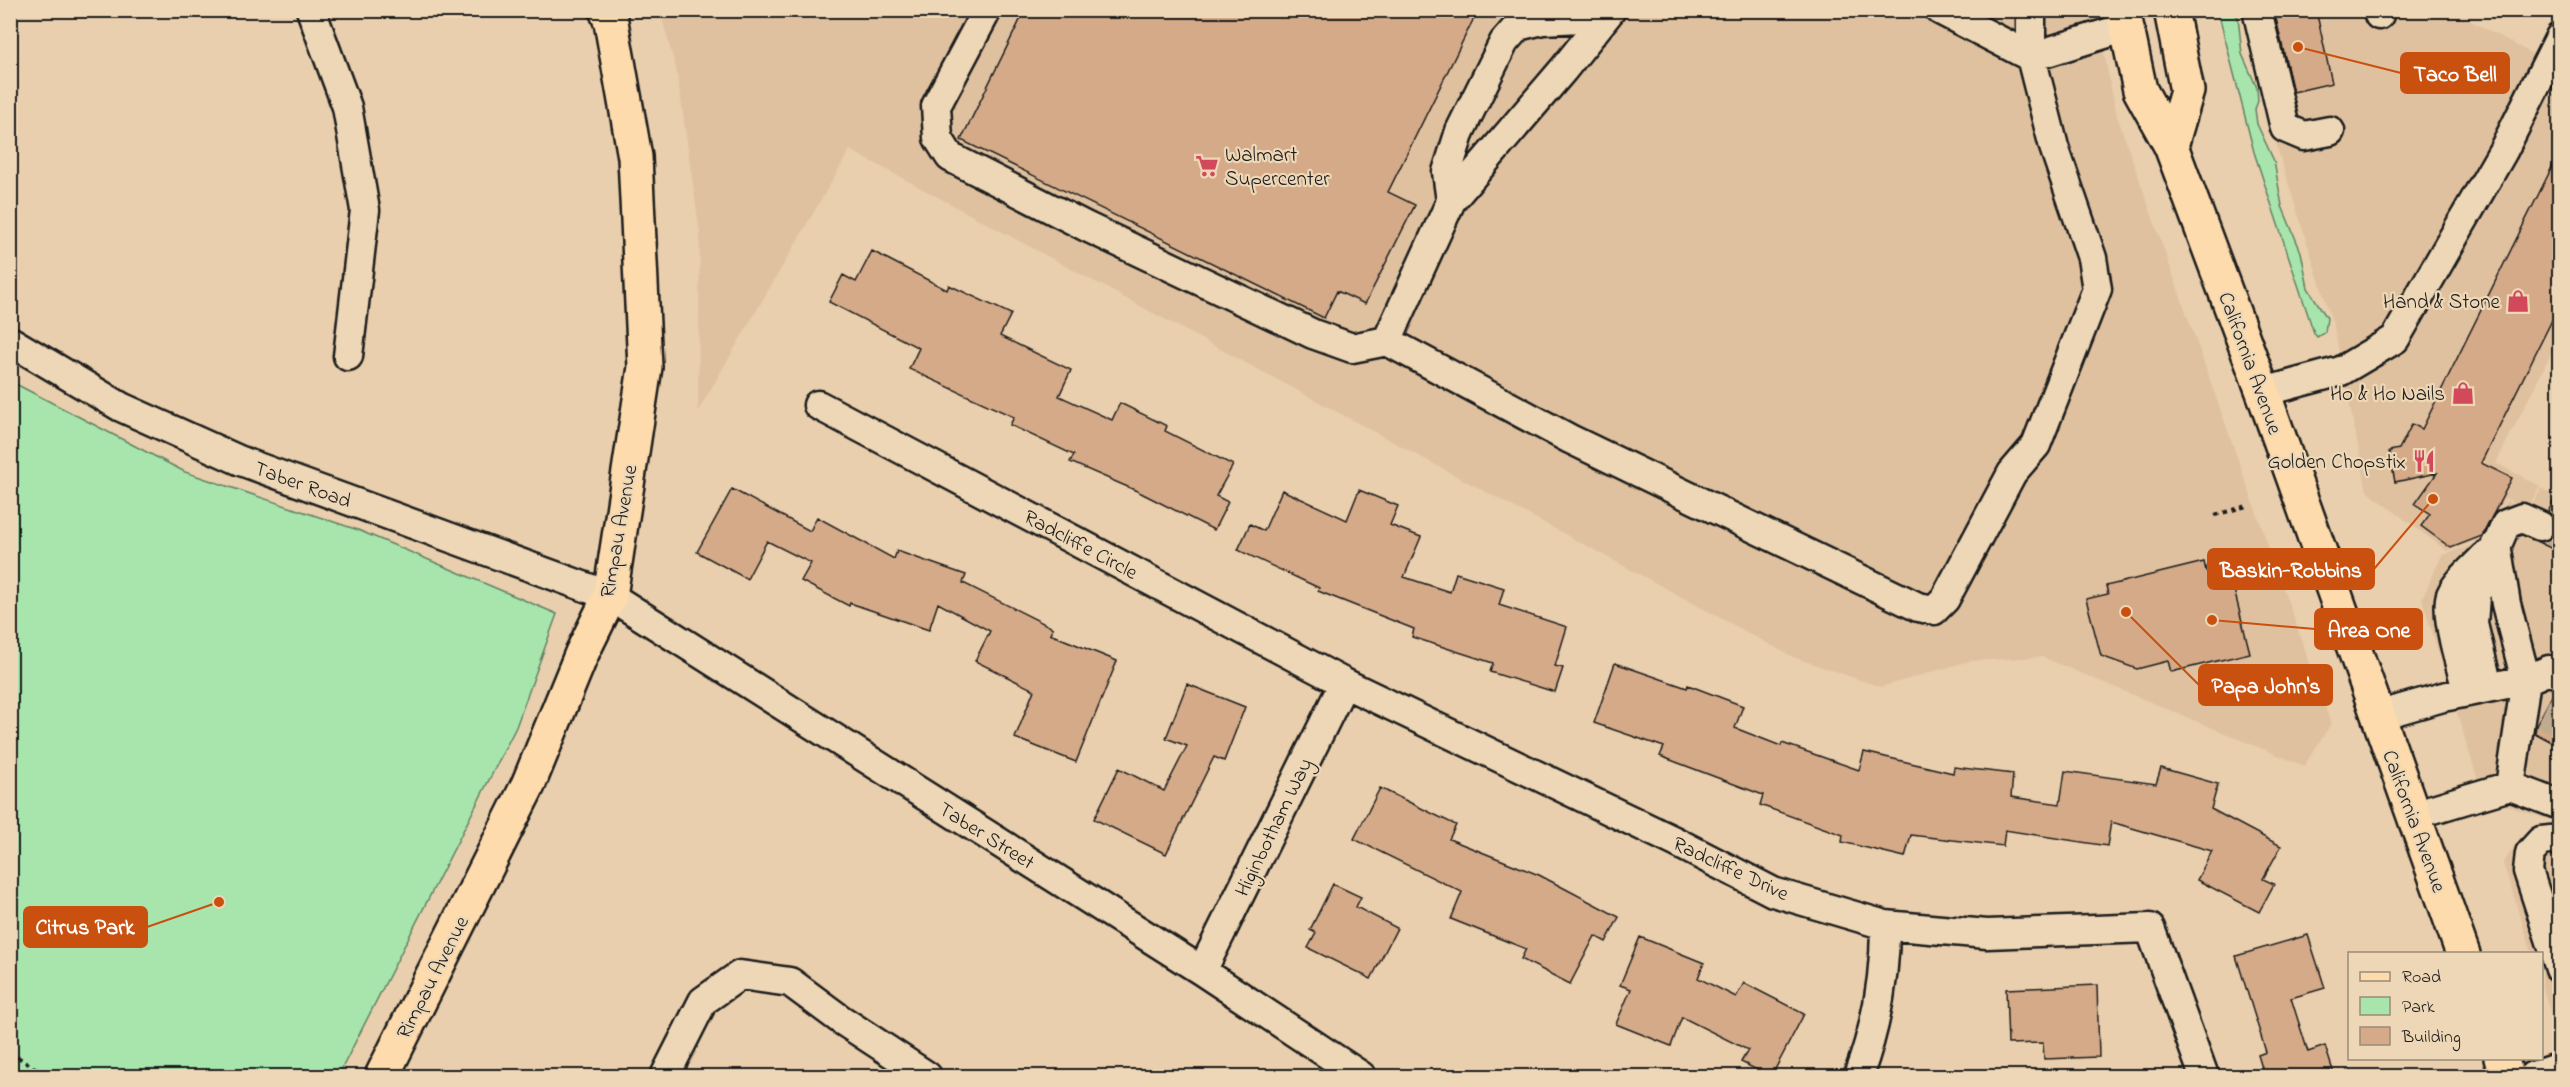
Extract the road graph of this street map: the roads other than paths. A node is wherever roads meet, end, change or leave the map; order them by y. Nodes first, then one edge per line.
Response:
1 (311, 10) edge
2 (606, 10) edge
3 (987, 10) edge
4 (1604, 10) edge
5 (1611, 10) edge
6 (1940, 10) edge
7 (2031, 10) edge
8 (2170, 10) edge
9 (2257, 10) edge
10 (2125, 19) edge
11 (2559, 37) edge
12 (2031, 57) junction
13 (2330, 131) dead end
14 (2171, 147) junction
15 (1451, 201) junction
16 (10, 341) edge
17 (1387, 341) junction
18 (348, 356) dead end
19 (2263, 392) junction
20 (818, 405) dead end
21 (2540, 526) tunnel mouth
22 (2496, 544) junction
23 (610, 596) junction
24 (1344, 683) junction
25 (2521, 691) edge
26 (2377, 716) junction
27 (2510, 786) junction
28 (2559, 805) edge
29 (2413, 815) junction
30 (2559, 839) edge
31 (1885, 925) junction
32 (2462, 952) edge
33 (2559, 969) edge
34 (1202, 971) junction
35 (2501, 1060) edge
36 (2559, 1067) edge
37 (382, 1077) edge
38 (665, 1077) edge
39 (927, 1077) edge
40 (1361, 1077) edge
41 (1858, 1077) edge
42 (2204, 1077) edge
43 (2507, 1077) edge
44 (2533, 1077) edge

1 - 18 street
2 - 23 main road, Rimpau Avenue
3 - 17 street
4 - 15 street
5 - 15 street
6 - 12 street
7 - 12 street
8 - 14 main road
9 - 13 street
10 - 12 street
10 - 14 main road, California Avenue
11 - 19 street
12 - 17 street
14 - 19 main road, California Avenue
15 - 17 street
16 - 23 street, Taber Road
19 - 26 main road, California Avenue
20 - 24 street, Radcliffe Circle
21 - 22 street
22 - 25 street
22 - 25 street
23 - 34 street, Taber Street
23 - 37 main road, Rimpau Avenue
24 - 31 street, Radcliffe Drive
24 - 34 street, Higinbotham Way
25 - 26 street
25 - 27 street
26 - 29 main road, California Avenue
27 - 28 street
27 - 29 street
29 - 32 main road, California Avenue
30 - 33 street
31 - 41 street
31 - 42 street, Radcliffe Drive
34 - 40 street, Taber Street
35 - 43 main road
36 - 44 street
38 - 39 street

